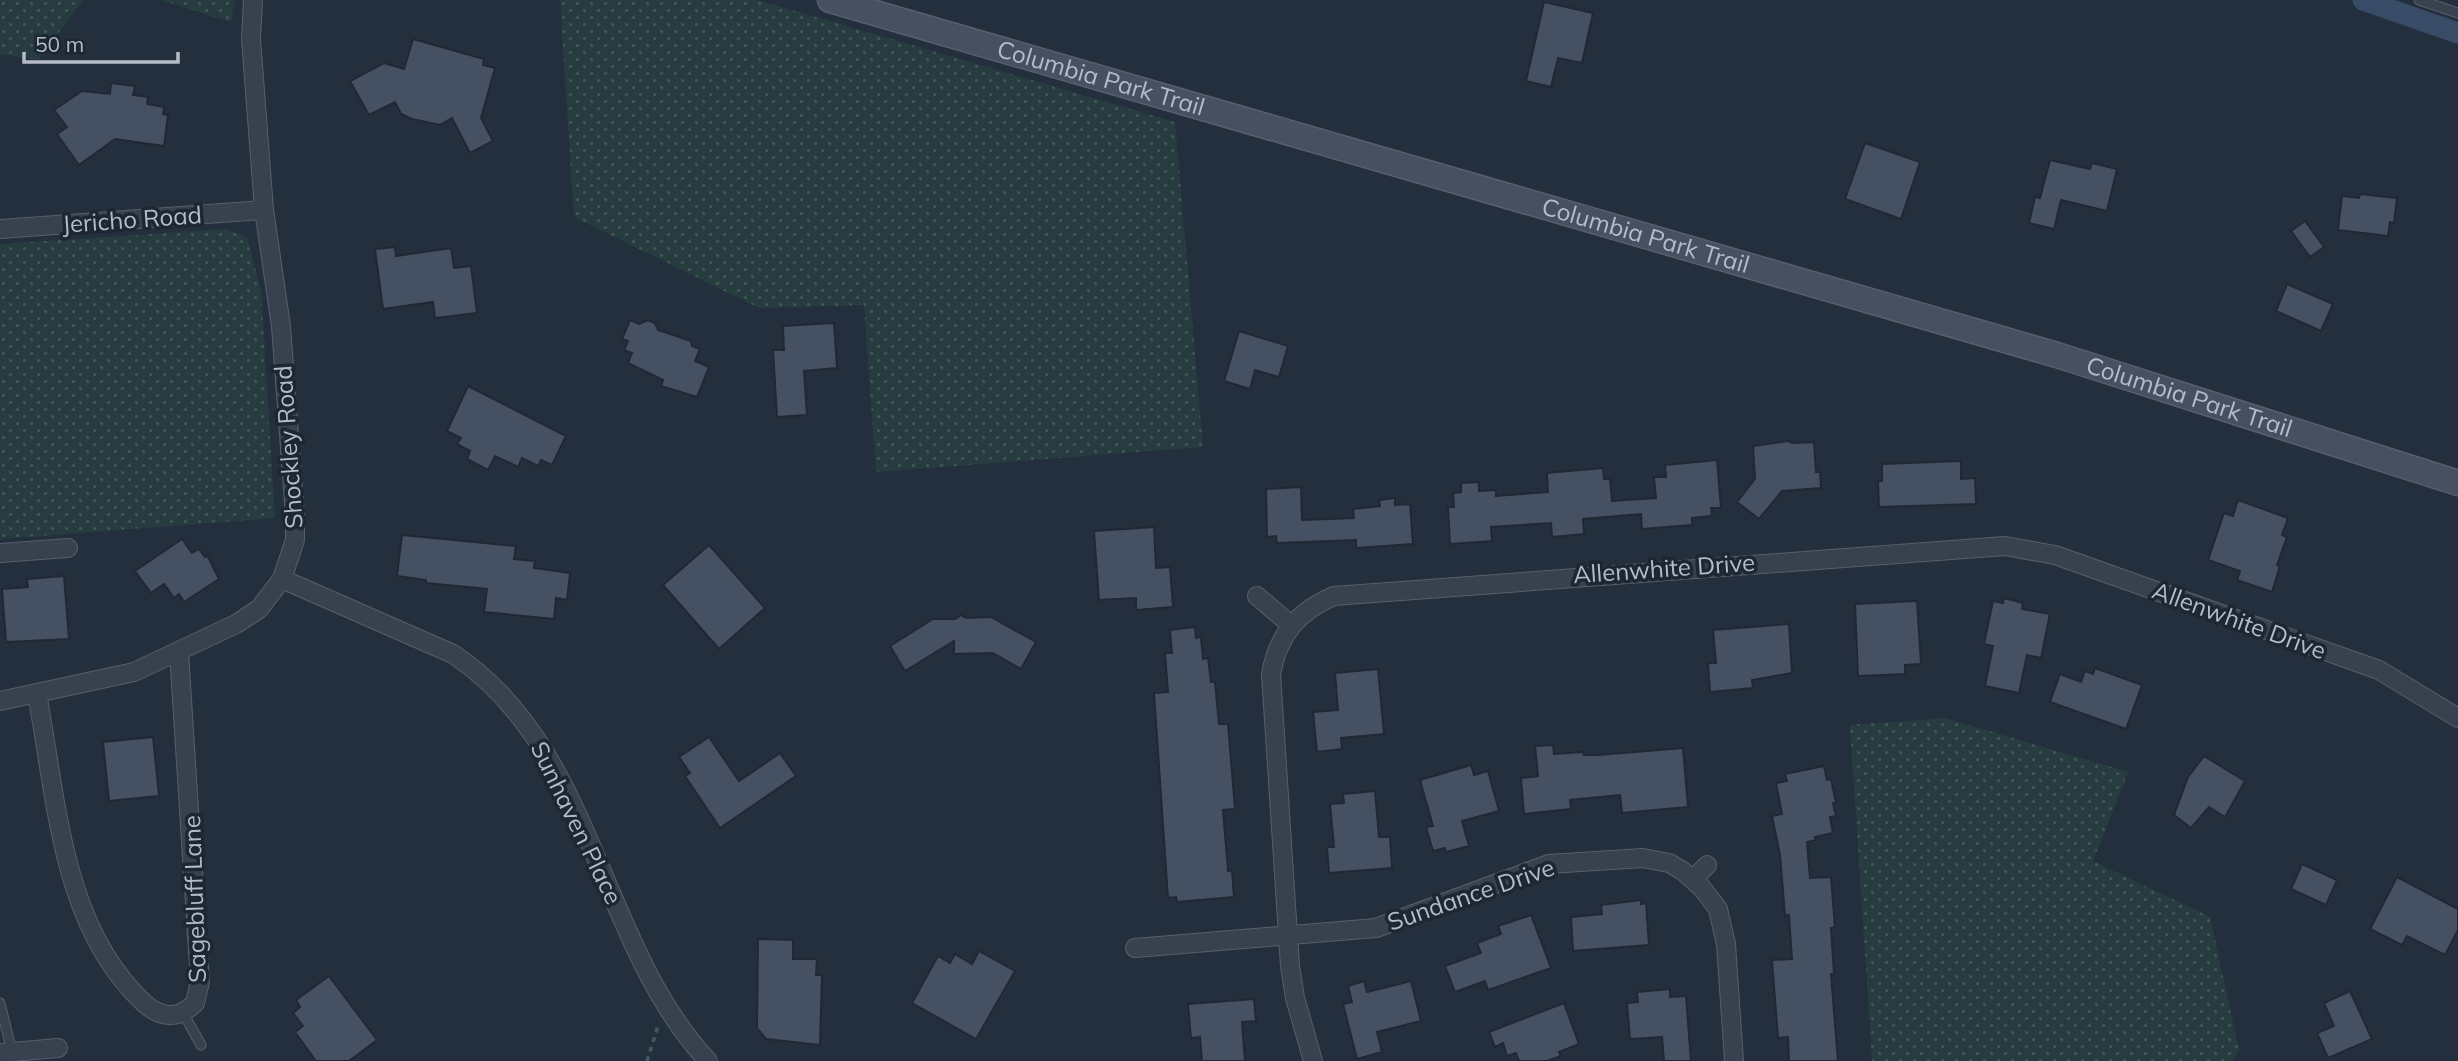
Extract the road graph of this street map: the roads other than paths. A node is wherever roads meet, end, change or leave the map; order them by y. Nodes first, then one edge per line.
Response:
1 (253, 0) edge
2 (830, 0) edge
3 (2419, 0) edge
4 (2458, 13) edge
5 (264, 210) junction
6 (0, 229) edge
7 (2458, 483) edge
8 (68, 548) dead end
9 (0, 553) edge
10 (282, 579) junction
11 (1257, 596) dead end
12 (1291, 625) junction
13 (179, 652) junction
14 (37, 694) junction
15 (0, 701) edge
16 (2458, 718) edge
17 (1707, 865) dead end
18 (1694, 879) junction
19 (1288, 935) junction
20 (1135, 948) dead end
21 (0, 1003) edge
22 (183, 1013) junction
23 (201, 1045) dead end
24 (58, 1048) dead end
25 (6, 1053) edge
26 (708, 1061) edge
27 (1313, 1061) edge
28 (1734, 1061) edge

1 - 5 street, Shockley Road
2 - 7 main road, Columbia Park Trail
3 - 4 lane
5 - 6 street, Jericho Road
5 - 10 street, Shockley Road
8 - 9 street
10 - 13 street, Shockley Road
10 - 26 street, Sunhaven Place
11 - 12 street
12 - 16 street, Allenwhite Drive
12 - 19 street, Allenwhite Drive
13 - 14 street, Shockley Road
13 - 22 street, Sagebluff Lane
14 - 15 street, Shockley Road
14 - 22 street, Sagebluff Lane
17 - 18 street
18 - 19 street, Sundance Drive
18 - 28 street, Sundance Drive
19 - 20 street, Sundance Drive
19 - 27 street, Allenwhite Drive
21 - 25 lane
22 - 23 lane
24 - 25 street

